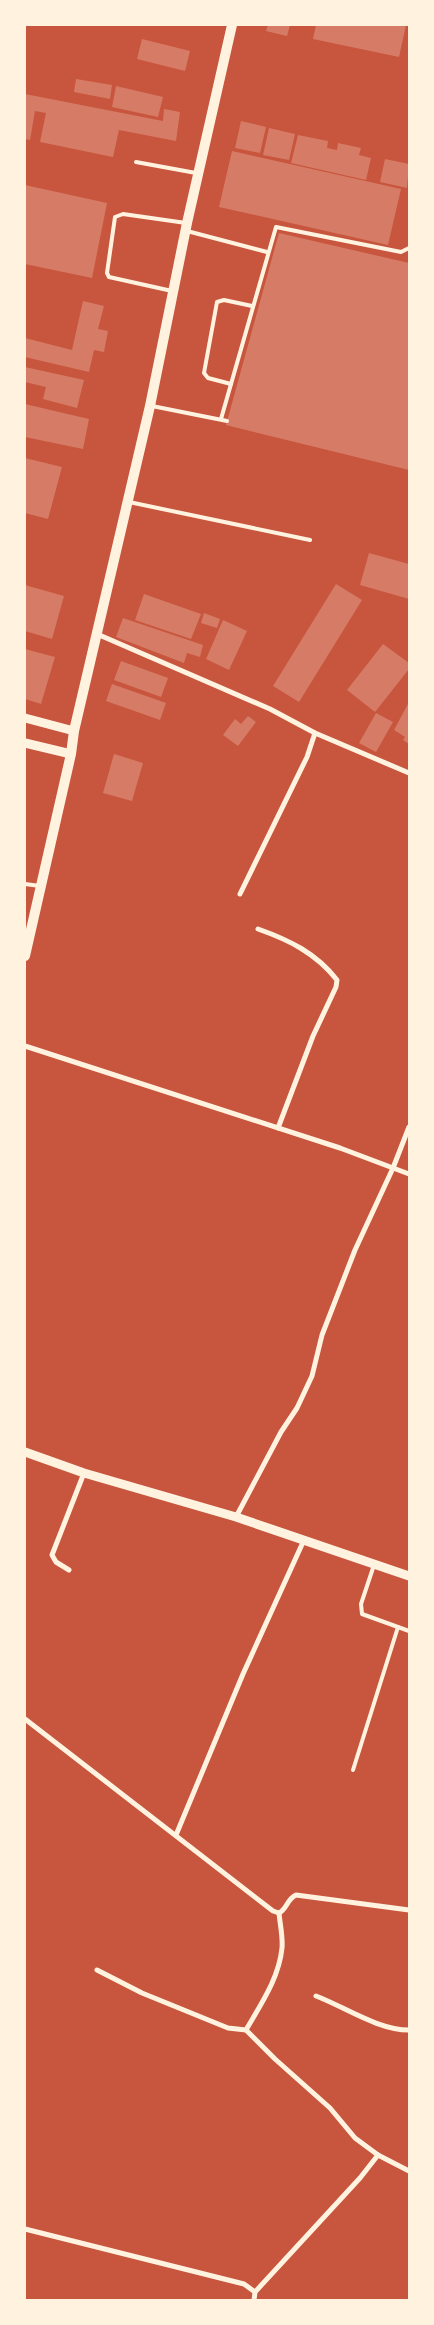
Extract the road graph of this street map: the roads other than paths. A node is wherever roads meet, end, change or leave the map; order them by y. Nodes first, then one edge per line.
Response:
1 (232, 25) edge
2 (136, 162) dead end
3 (198, 173) junction
4 (187, 227) junction
5 (408, 250) edge
6 (267, 252) junction
7 (174, 291) junction
8 (252, 306) junction
9 (231, 384) junction
10 (150, 406) junction
11 (221, 419) junction
12 (227, 421) dead end
13 (127, 501) junction
14 (310, 540) dead end
15 (96, 634) junction
16 (25, 718) edge
17 (74, 731) junction
18 (315, 733) junction
19 (25, 743) edge
20 (71, 754) junction
21 (409, 773) edge
22 (25, 884) edge
23 (40, 886) junction
24 (240, 894) dead end
25 (258, 929) dead end
26 (25, 956) edge
27 (25, 1046) edge
28 (409, 1127) edge
29 (278, 1128) junction
30 (393, 1168) junction
31 (409, 1174) edge
32 (25, 1452) edge
33 (84, 1472) junction
34 (236, 1517) junction
35 (304, 1540) junction
36 (374, 1565) junction
37 (69, 1570) dead end
38 (409, 1576) edge
39 (398, 1627) junction
40 (409, 1631) edge
41 (25, 1719) edge
42 (352, 1770) dead end
43 (176, 1835) junction
44 (409, 1910) edge
45 (279, 1913) junction
46 (97, 1970) dead end
47 (316, 1996) dead end
48 (246, 2030) junction
49 (409, 2030) edge
50 (378, 2155) junction
51 (409, 2171) edge
52 (25, 2229) edge
53 (255, 2292) junction
54 (254, 2300) edge

1 - 3 main road
2 - 3 lane
3 - 4 main road
4 - 6 lane
4 - 7 main road
4 - 7 lane
5 - 6 lane
6 - 8 lane
7 - 10 main road
8 - 9 lane
8 - 9 lane
9 - 11 lane
10 - 11 lane
10 - 13 main road
11 - 12 lane
13 - 14 lane
13 - 15 main road
15 - 17 main road
15 - 18 street
16 - 17 street
17 - 20 main road
18 - 21 street
18 - 24 street
19 - 20 street
20 - 23 main road
22 - 23 lane
23 - 26 main road
25 - 29 street
27 - 29 street
28 - 30 street
29 - 30 street
30 - 31 street
30 - 34 street
32 - 33 street
33 - 34 street
33 - 37 street
34 - 35 street
35 - 36 street
35 - 43 street
36 - 38 street
36 - 39 lane
39 - 40 lane
39 - 42 lane
41 - 43 street
43 - 45 street
44 - 45 street
45 - 48 street
46 - 48 street
47 - 49 street
48 - 50 street
50 - 51 street
50 - 53 street
52 - 53 street
53 - 54 street

